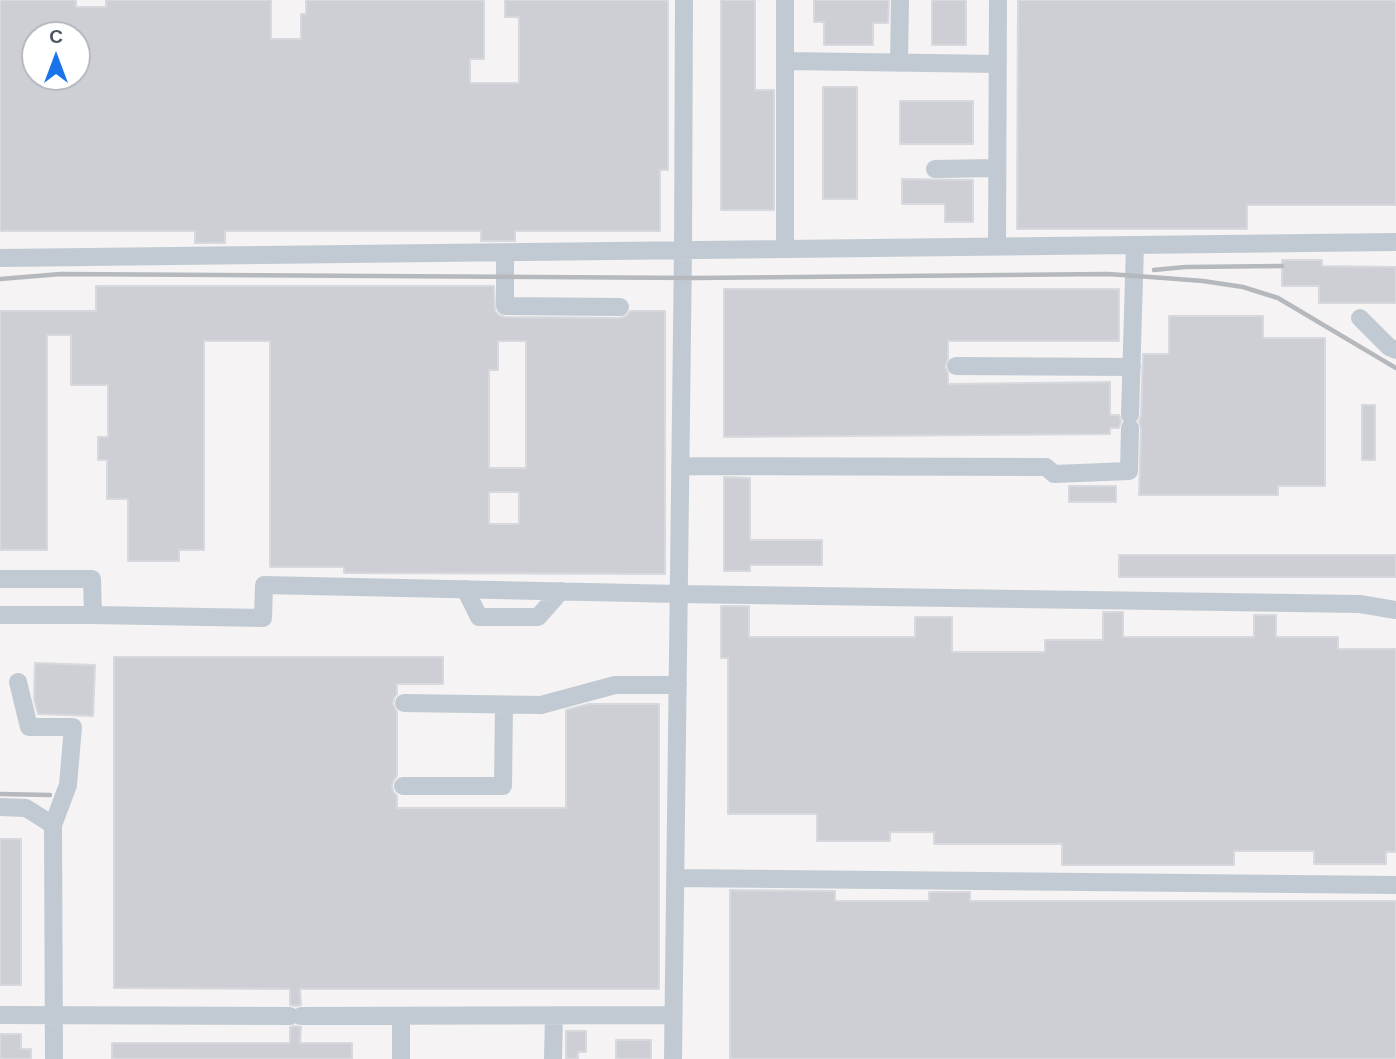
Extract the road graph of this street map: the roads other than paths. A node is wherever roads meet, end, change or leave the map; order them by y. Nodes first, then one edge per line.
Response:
1 (684, 0) edge
2 (785, 0) edge
3 (900, 0) edge
4 (998, 0) edge
5 (785, 61) junction
6 (899, 62) junction
7 (998, 64) junction
8 (997, 168) junction
9 (935, 169) dead end
10 (1396, 243) edge
11 (1135, 245) junction
12 (997, 246) junction
13 (785, 248) junction
14 (683, 250) junction
15 (505, 252) junction
16 (0, 258) edge
17 (620, 307) dead end
18 (1360, 318) dead end
19 (1396, 349) edge
20 (956, 366) dead end
21 (1132, 367) junction
22 (680, 466) junction
23 (0, 579) edge
24 (465, 589) junction
25 (561, 592) junction
26 (679, 594) junction
27 (1396, 610) edge
28 (0, 615) edge
29 (93, 615) junction
30 (18, 682) dead end
31 (678, 685) junction
32 (404, 703) dead end
33 (505, 705) junction
34 (403, 786) dead end
35 (0, 807) edge
36 (53, 825) junction
37 (675, 878) junction
38 (1396, 885) edge
39 (0, 1015) edge
40 (53, 1015) junction
41 (673, 1015) junction
42 (401, 1016) junction
43 (554, 1016) junction
44 (54, 1059) edge
45 (401, 1059) edge
46 (553, 1059) edge
47 (673, 1059) edge

1 - 14 lane
2 - 5 lane
3 - 6 lane
4 - 7 lane
5 - 6 lane
5 - 13 lane
6 - 7 lane
7 - 8 lane
8 - 9 lane
8 - 12 lane
10 - 11 lane
11 - 12 lane
11 - 21 lane
12 - 13 lane
13 - 14 lane
14 - 15 lane
14 - 22 lane
15 - 16 lane
15 - 17 lane
18 - 19 lane
20 - 21 lane
21 - 22 lane
22 - 26 lane
23 - 29 lane
24 - 25 lane
24 - 25 lane
24 - 29 lane
25 - 26 lane
26 - 27 lane
26 - 31 lane
28 - 29 lane
30 - 36 lane
31 - 33 lane
31 - 37 lane
32 - 33 lane
33 - 34 lane
35 - 36 lane
36 - 40 lane
37 - 38 lane
37 - 41 lane
39 - 40 lane
40 - 42 lane
40 - 44 lane
41 - 43 lane
41 - 47 lane
42 - 43 lane
42 - 45 lane
43 - 46 lane

